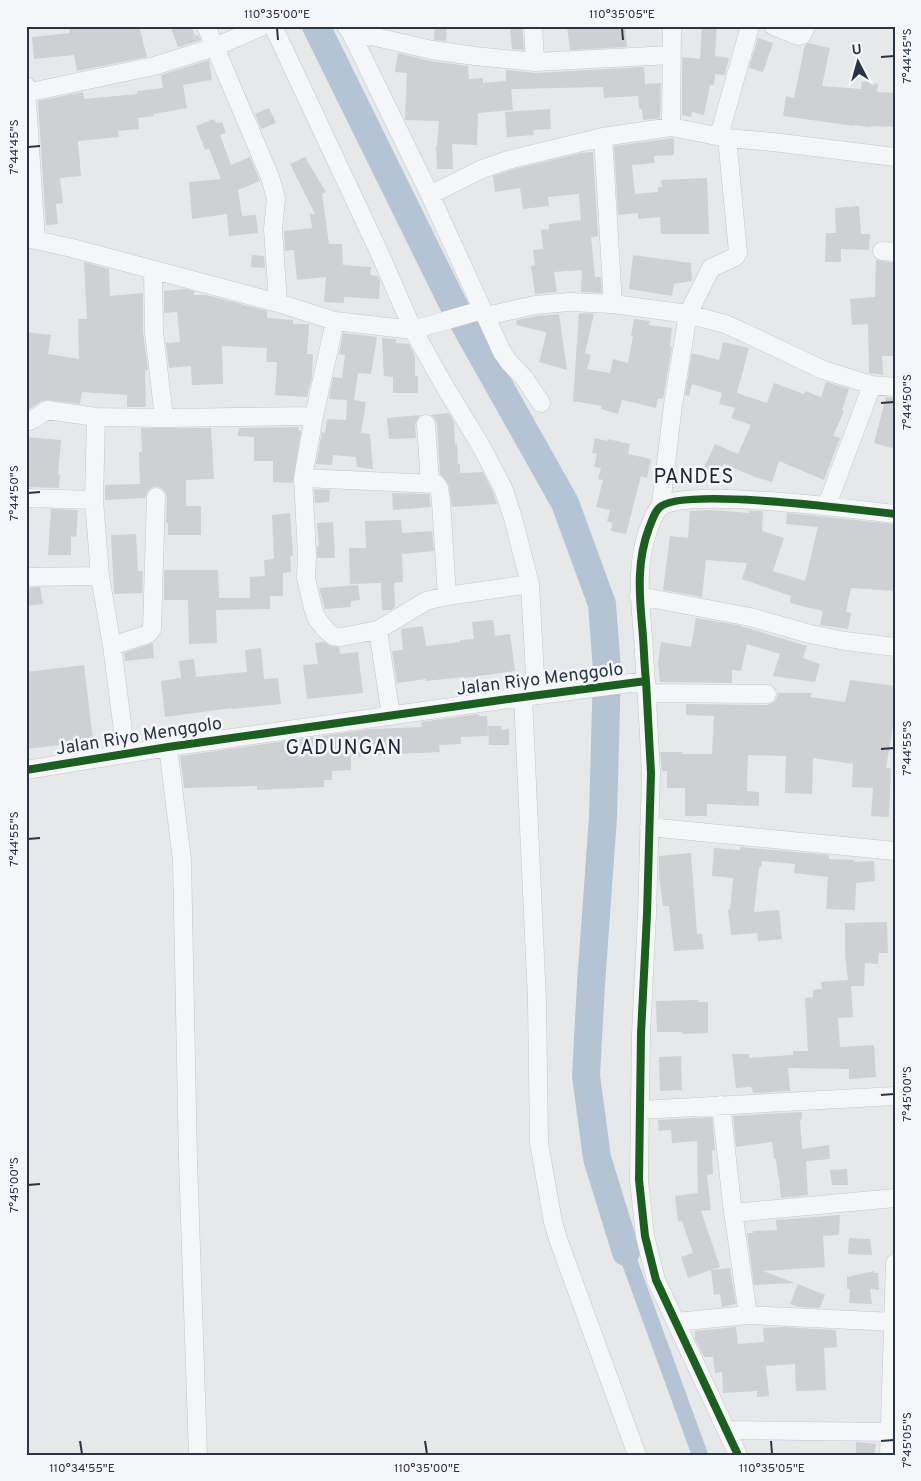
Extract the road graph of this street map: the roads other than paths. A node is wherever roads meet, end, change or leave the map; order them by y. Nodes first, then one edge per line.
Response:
1 (206, 26) edge
2 (263, 26) edge
3 (273, 26) edge
4 (533, 26) edge
5 (672, 26) edge
6 (750, 26) edge
7 (773, 26) edge
8 (806, 26) edge
9 (348, 29) edge
10 (215, 46) junction
11 (671, 55) junction
12 (535, 62) junction
13 (26, 86) edge
14 (26, 93) edge
15 (671, 127) junction
16 (603, 137) junction
17 (723, 137) junction
18 (895, 157) edge
19 (430, 195) junction
20 (31, 239) edge
21 (153, 271) junction
22 (278, 303) junction
23 (613, 304) junction
24 (482, 312) junction
25 (688, 314) junction
26 (335, 322) junction
27 (413, 330) junction
28 (872, 385) junction
29 (895, 387) edge
30 (541, 403) dead end
31 (314, 416) junction
32 (96, 417) junction
33 (164, 418) junction
34 (26, 422) edge
35 (426, 424) dead end
36 (303, 478) junction
37 (430, 483) junction
38 (156, 496) dead end
39 (26, 498) edge
40 (94, 500) junction
41 (661, 505) junction
42 (827, 505) junction
43 (895, 514) edge
44 (100, 576) junction
45 (26, 577) edge
46 (530, 584) junction
47 (446, 596) junction
48 (639, 596) junction
49 (378, 630) junction
50 (112, 646) junction
51 (895, 647) edge
52 (644, 686) junction
53 (766, 694) dead end
54 (530, 696) junction
55 (391, 716) junction
56 (168, 747) junction
57 (126, 754) junction
58 (26, 770) edge
59 (649, 827) junction
60 (895, 852) edge
61 (895, 1096) edge
62 (721, 1105) junction
63 (640, 1110) junction
64 (895, 1198) edge
65 (733, 1213) junction
66 (895, 1263) edge
67 (748, 1315) junction
68 (676, 1322) junction
69 (894, 1322) edge
70 (726, 1430) junction
71 (892, 1432) edge
72 (198, 1455) edge
73 (637, 1455) edge
74 (738, 1455) edge
75 (889, 1455) edge

1 - 10 street
2 - 10 street
3 - 27 street
4 - 12 street
5 - 11 street
6 - 17 street
7 - 8 street
9 - 12 street
9 - 19 street
10 - 14 street
10 - 22 street
11 - 12 street
11 - 15 street
13 - 14 street
14 - 20 street
15 - 16 street
15 - 17 street
16 - 19 street
16 - 23 street
17 - 18 street
17 - 25 street
19 - 24 street
20 - 21 street
21 - 22 street
21 - 33 street
22 - 26 street
23 - 24 street
23 - 25 street
24 - 27 street
24 - 30 street
25 - 28 street
25 - 41 street
26 - 27 street
26 - 31 street
27 - 46 street
28 - 29 street
28 - 42 street
31 - 33 street
31 - 36 street
32 - 33 street
32 - 34 street
32 - 40 street
35 - 37 street
36 - 37 street
36 - 49 street
37 - 47 street
38 - 50 street
39 - 40 street
40 - 44 street
41 - 42 street
41 - 48 street, Jalan Riyo Menggolo
42 - 43 street
44 - 45 street
44 - 50 street
46 - 47 street
46 - 54 street
47 - 49 street
48 - 51 street
48 - 52 street, Jalan Riyo Menggolo
49 - 55 street
50 - 57 street
52 - 53 street
52 - 54 street, Jalan Riyo Menggolo
52 - 59 street
54 - 55 street, Jalan Riyo Menggolo
54 - 73 street
55 - 56 street, Jalan Riyo Menggolo
56 - 57 street, Jalan Riyo Menggolo
56 - 72 street
57 - 58 street, Jalan Riyo Menggolo
59 - 60 street
59 - 63 street
61 - 62 street
62 - 63 street
62 - 65 street
63 - 68 street
64 - 65 street
65 - 67 street
66 - 69 street
67 - 68 street
67 - 69 street
68 - 70 street
69 - 71 street
70 - 71 street
70 - 74 street
71 - 75 street

